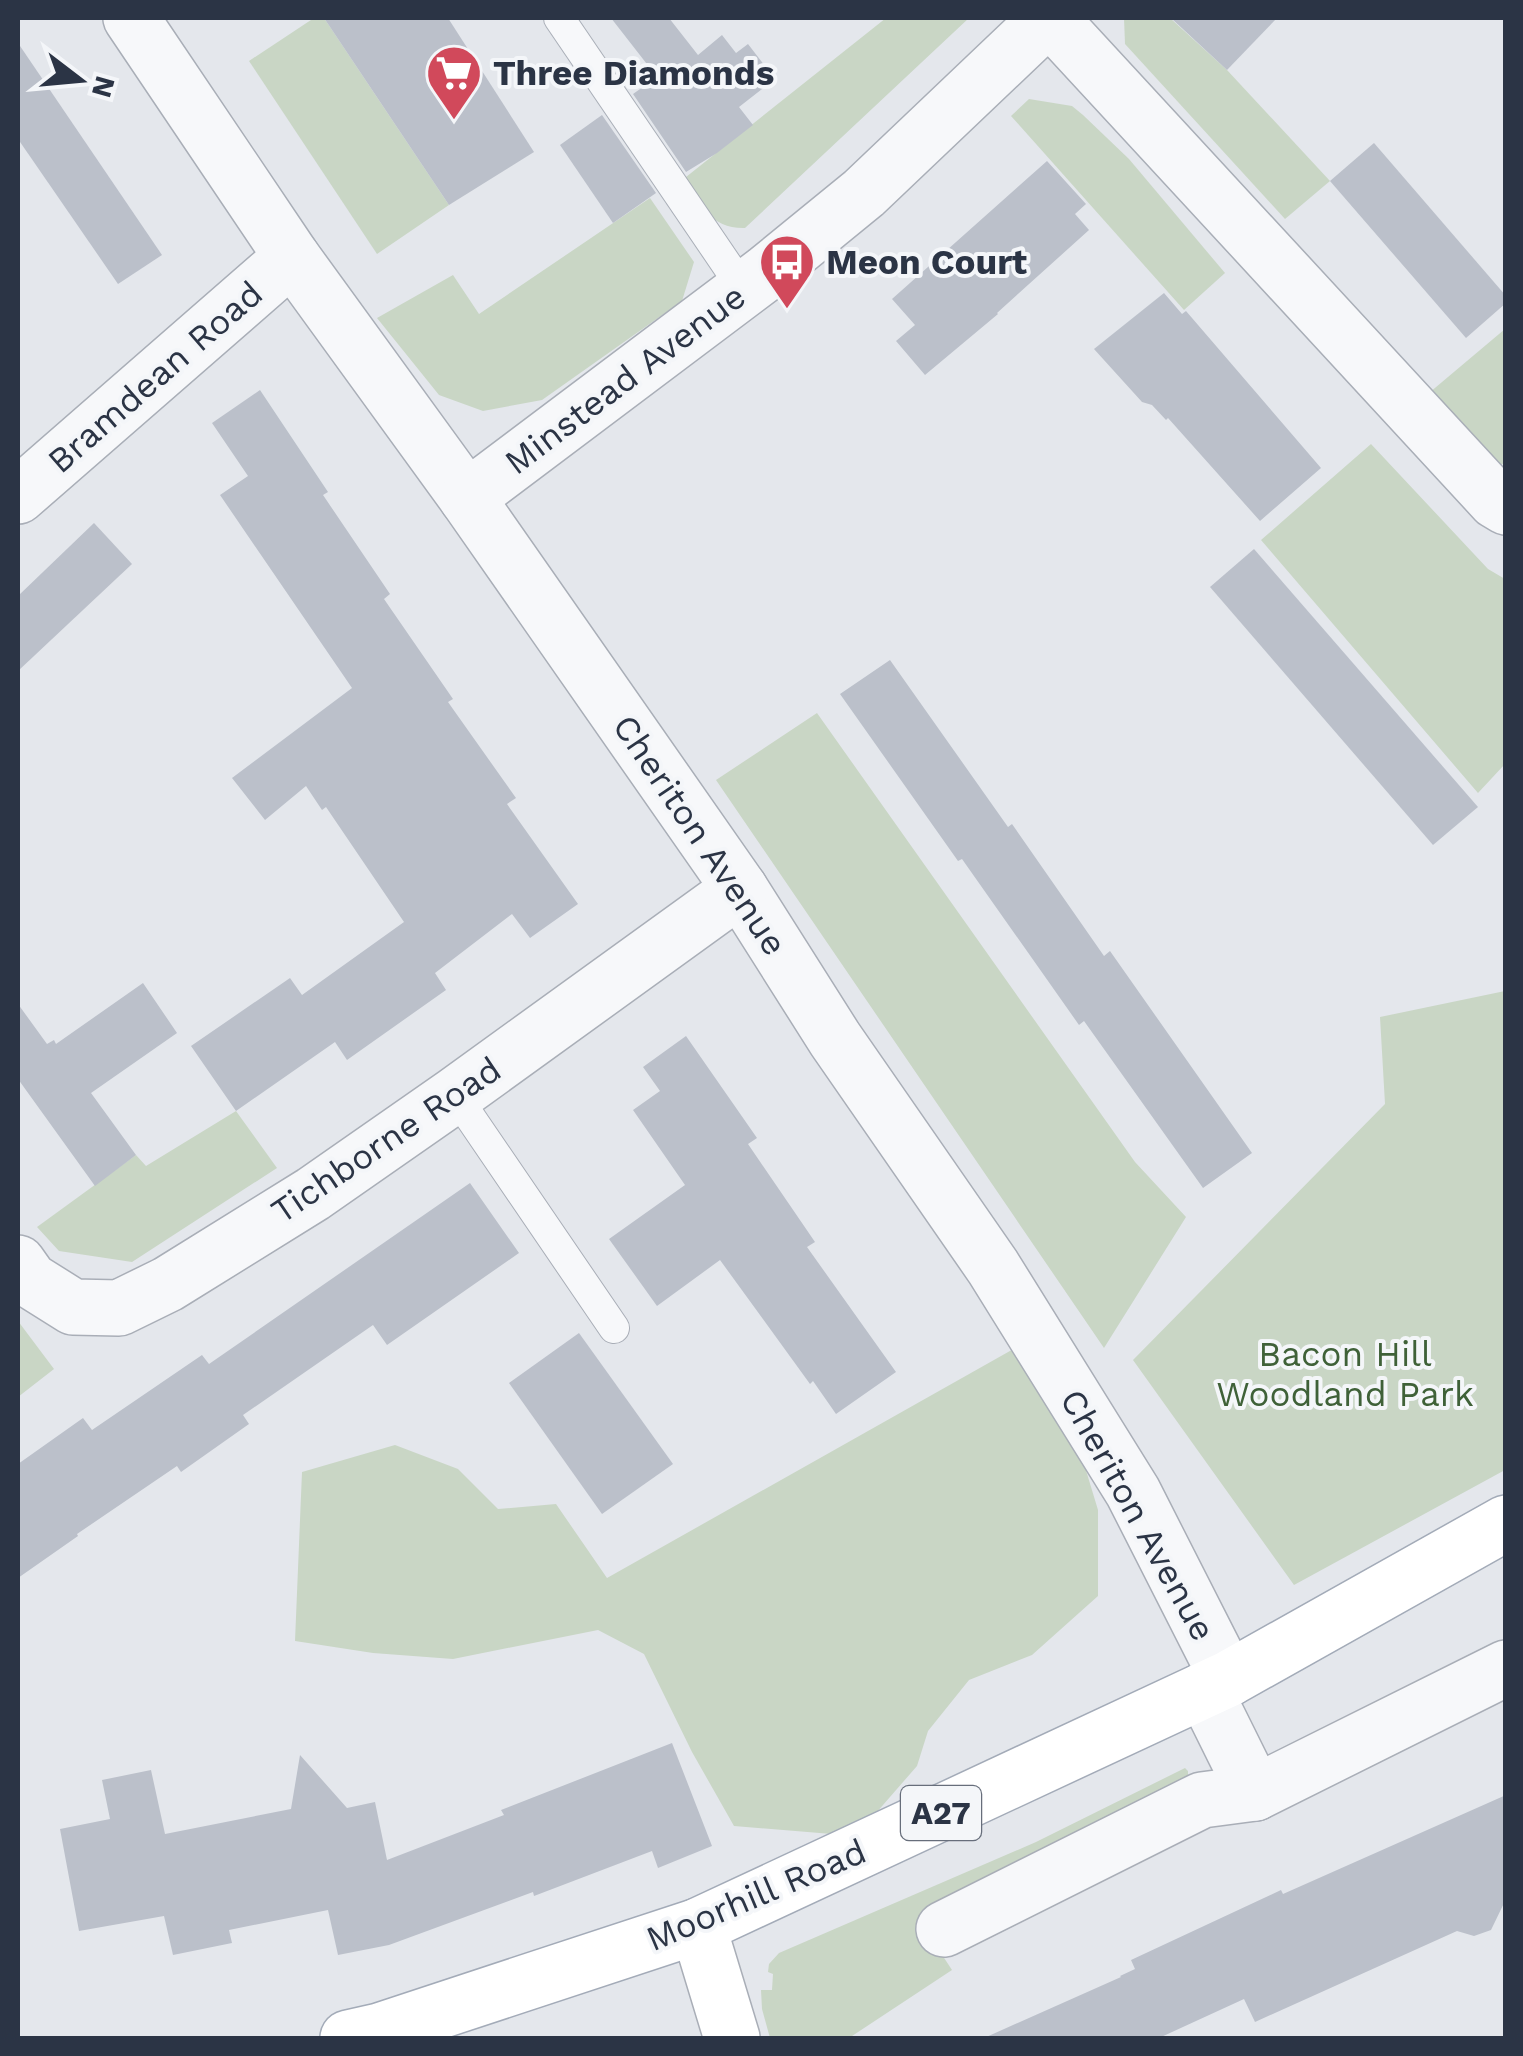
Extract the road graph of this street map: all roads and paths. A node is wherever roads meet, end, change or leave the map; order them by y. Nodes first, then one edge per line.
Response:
1 (131, 18) edge
2 (560, 18) edge
3 (1049, 18) edge
4 (292, 257) junction
5 (744, 290) junction
6 (18, 496) edge
7 (467, 498) junction
8 (1506, 507) edge
9 (740, 888) junction
10 (455, 1095) junction
11 (18, 1263) edge
12 (614, 1328) dead end
13 (1506, 1524) edge
14 (1506, 1668) edge
15 (1216, 1684) junction
16 (1255, 1793) junction
17 (698, 1926) junction
18 (944, 1930) dead end
19 (348, 2038) edge
20 (732, 2038) edge

1 - 4 street, Cheriton Avenue
2 - 5 lane
3 - 5 street, Minstead Avenue
3 - 8 street
4 - 6 street, Bramdean Road
4 - 7 street, Cheriton Avenue
5 - 7 street, Minstead Avenue
7 - 9 street, Cheriton Avenue
9 - 10 street, Tichborne Road
9 - 15 street, Cheriton Avenue
10 - 11 street, Tichborne Road
10 - 12 lane
13 - 15 main road, Moorhill Road / A27
14 - 16 street
15 - 16 street
15 - 17 main road, Moorhill Road / A27
16 - 18 street
17 - 19 main road, Moorhill Road / A27
17 - 20 main road

